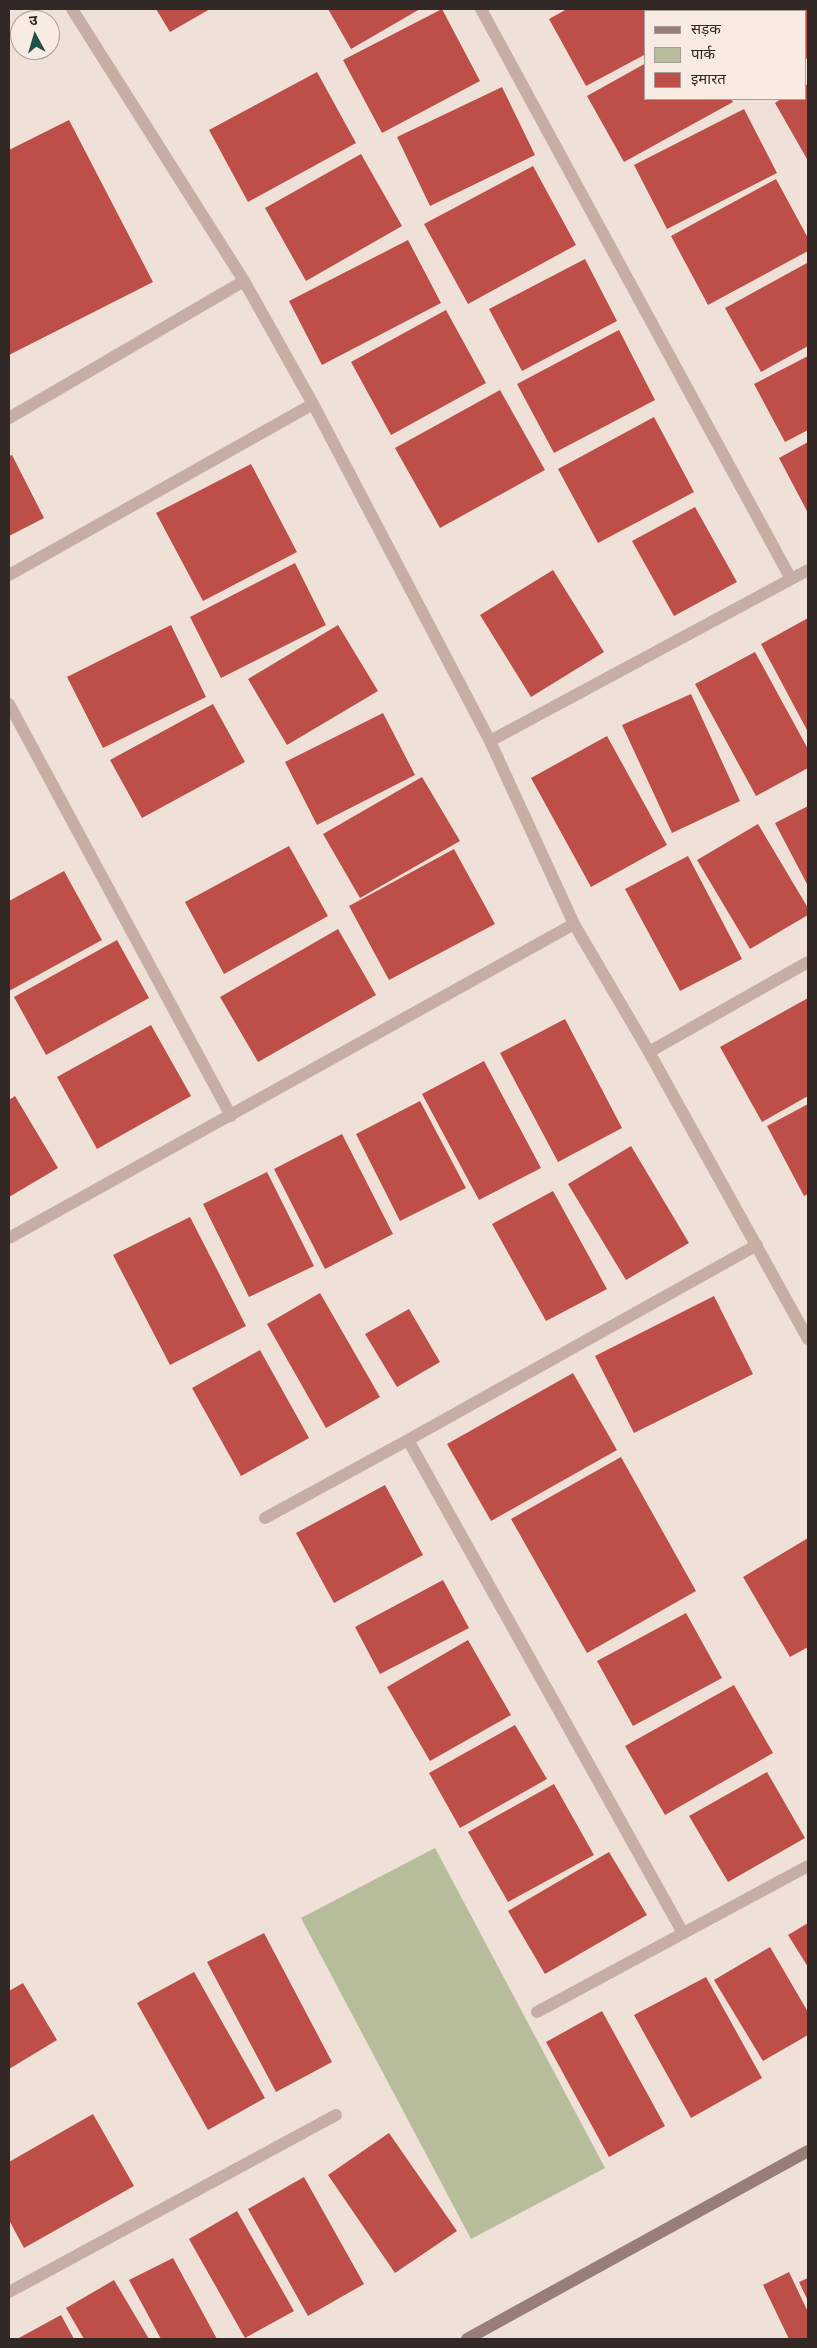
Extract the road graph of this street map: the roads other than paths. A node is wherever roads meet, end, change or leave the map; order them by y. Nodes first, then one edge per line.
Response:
1 (72, 9) edge
2 (481, 9) edge
3 (244, 281) junction
4 (314, 404) junction
5 (9, 418) edge
6 (808, 570) edge
7 (9, 575) edge
8 (792, 579) junction
9 (9, 704) edge
10 (490, 741) junction
11 (574, 924) junction
12 (808, 962) edge
13 (649, 1052) junction
14 (231, 1116) junction
15 (9, 1238) edge
16 (757, 1245) junction
17 (808, 1339) edge
18 (408, 1440) junction
19 (265, 1518) dead end
20 (808, 1866) edge
21 (683, 1933) junction
22 (537, 2012) dead end
23 (336, 2115) dead end
24 (808, 2151) edge
25 (9, 2292) edge
26 (467, 2339) edge

1 - 3 street
2 - 8 street
3 - 4 street
3 - 5 street
4 - 7 street
4 - 10 street
6 - 8 street
8 - 10 street
9 - 14 street
10 - 11 street
11 - 13 street
11 - 14 street
12 - 13 street
13 - 16 street
14 - 15 street
16 - 17 street
16 - 18 street
18 - 19 street
18 - 21 street
20 - 21 street
21 - 22 street
23 - 25 street
24 - 26 street

